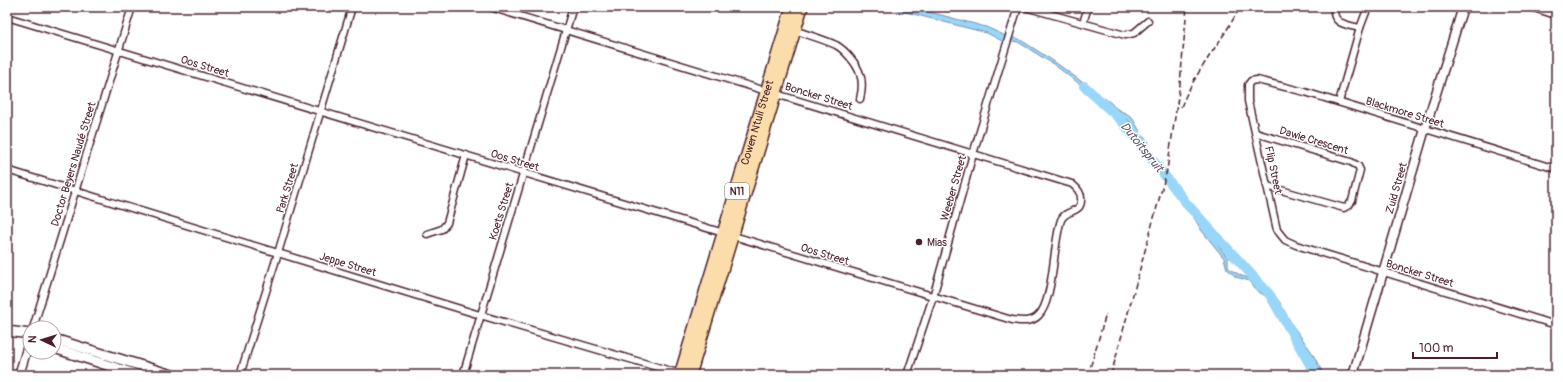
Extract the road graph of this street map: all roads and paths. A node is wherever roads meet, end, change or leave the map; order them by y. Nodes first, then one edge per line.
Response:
1 (132, 7) edge
2 (352, 7) edge
3 (490, 7) edge
4 (573, 7) edge
5 (792, 7) edge
6 (802, 7) edge
7 (1018, 7) edge
8 (1025, 7) edge
9 (1088, 7) edge
10 (1335, 7) edge
11 (1368, 7) edge
12 (1463, 7) edge
13 (1534, 7) edge
14 (1556, 14) edge
15 (7, 17) edge
16 (1148, 20) dead end
17 (1083, 23) junction
18 (1360, 28) junction
19 (566, 30) junction
20 (794, 30) junction
21 (120, 51) junction
22 (1248, 84) joint
23 (771, 92) junction
24 (860, 99) dead end
25 (1339, 102) junction
26 (320, 112) junction
27 (1425, 129) junction
28 (1256, 133) junction
29 (973, 154) junction
30 (466, 156) junction
31 (1556, 169) edge
32 (7, 170) edge
33 (523, 172) junction
34 (1267, 186) junction
35 (76, 192) junction
36 (427, 234) dead end
37 (728, 234) junction
38 (1280, 236) joint
39 (278, 253) junction
40 (1383, 272) junction
41 (933, 297) junction
42 (480, 315) junction
43 (36, 320) edge
44 (1018, 321) joint
45 (1556, 325) edge
46 (10, 332) edge
47 (22, 333) edge
48 (22, 336) edge
49 (62, 341) edge
50 (62, 351) edge
51 (23, 360) edge
52 (123, 373) edge
53 (18, 375) edge
54 (138, 375) edge
55 (172, 375) edge
56 (240, 375) edge
57 (463, 375) edge
58 (684, 375) edge
59 (907, 375) edge
60 (1353, 375) edge

1 - 21 street, Doctor Beyers Naudé Street
2 - 26 street, Park Street
3 - 19 street, Boncker Street
4 - 19 street, Koets Street
5 - 23 highway, Cowen Ntuli Street / N11
6 - 20 highway, Cowen Ntuli Street / N11
7 - 29 street, Weeber Street
8 - 17 street
9 - 17 street
10 - 18 street
11 - 18 street
12 - 27 street, Zuid Street
13 - 14 street
15 - 21 street, Oos Street
16 - 17 street
18 - 25 street
19 - 23 street, Boncker Street
19 - 33 street, Koets Street
20 - 23 highway, Cowen Ntuli Street / N11
20 - 24 street
21 - 26 street, Oos Street
21 - 35 street, Doctor Beyers Naudé Street
22 - 25 street, Blackmore Street
22 - 28 street, Flip Street
23 - 29 street, Boncker Street
23 - 37 highway, Cowen Ntuli Street / N11
25 - 27 street, Blackmore Street
26 - 30 street, Oos Street
26 - 39 street, Park Street
27 - 31 street, Blackmore Street
27 - 40 street, Zuid Street
28 - 34 street, Flip Street
28 - 34 street, Dawie Crescent
29 - 41 street, Weeber Street
29 - 44 street, Boncker Street
30 - 33 street, Oos Street
30 - 36 street
32 - 35 street, Jeppe Street
33 - 37 street, Oos Street
33 - 42 street, Koets Street
34 - 38 street, Flip Street
35 - 39 street, Jeppe Street
35 - 43 street, Doctor Beyers Naudé Street
37 - 41 street, Oos Street
37 - 58 highway, Cowen Ntuli Street / N11
38 - 40 street, Boncker Street
39 - 42 street, Jeppe Street
39 - 56 street, Park Street
40 - 45 street, Boncker Street
40 - 60 street, Zuid Street
41 - 44 street, Oos Street
41 - 59 street, Weeber Street
42 - 57 street, Koets Street
42 - 58 street, Jeppe Street
46 - 47 main road
46 - 48 main road
49 - 55 main road
50 - 52 main road
51 - 53 street
52 - 54 main road

